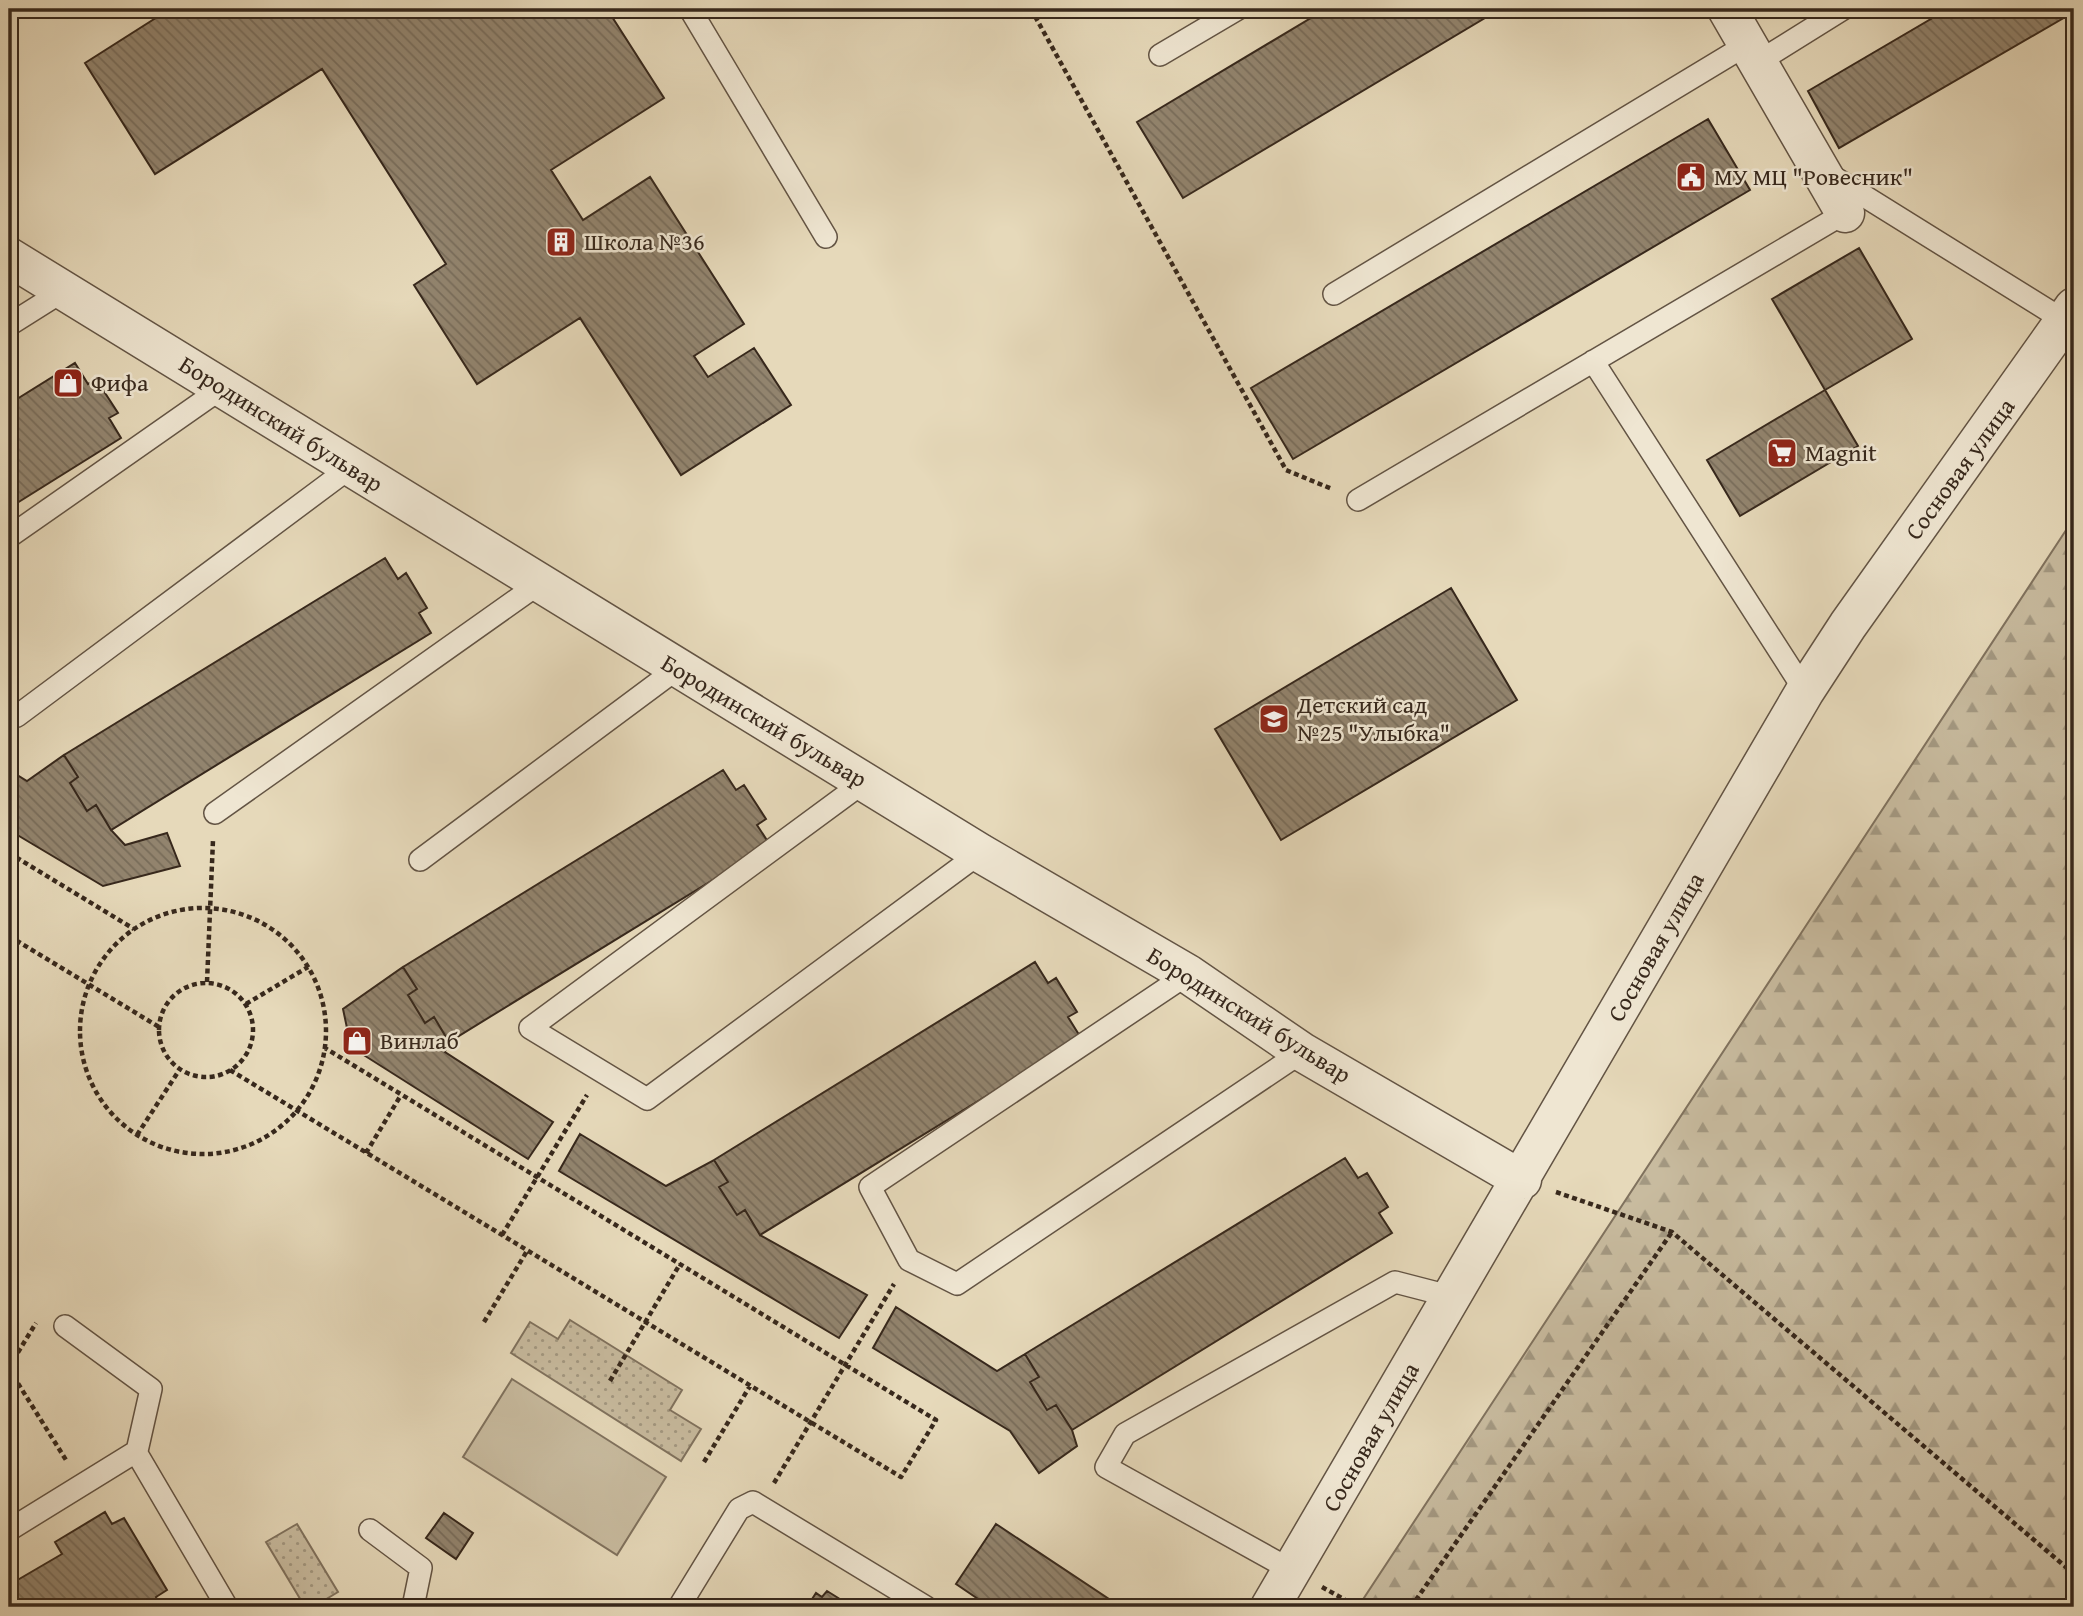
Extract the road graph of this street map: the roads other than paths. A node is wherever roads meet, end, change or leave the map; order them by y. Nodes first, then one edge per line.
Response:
1 (690, 9) edge
2 (1238, 9) edge
3 (1727, 9) edge
4 (1843, 9) edge
5 (1753, 53) junction
6 (1160, 55) dead end
7 (1823, 170) junction
8 (1845, 213) joint
9 (826, 237) dead end
10 (9, 257) edge
11 (63, 290) junction
12 (1334, 294) dead end
13 (2069, 314) edge
14 (9, 325) edge
15 (1593, 361) junction
16 (222, 388) junction
17 (351, 467) junction
18 (1358, 500) road end
19 (9, 537) edge
20 (540, 583) junction
21 (678, 668) junction
22 (1805, 691) junction
23 (9, 711) edge
24 (864, 782) junction
25 (215, 813) road end
26 (980, 853) junction
27 (420, 860) dead end
28 (1188, 974) junction
29 (1302, 1052) junction
30 (1522, 1180) junction
31 (1453, 1297) junction
32 (65, 1326) road end
33 (136, 1452) junction
34 (370, 1530) dead end
35 (9, 1531) edge
36 (1293, 1571) junction
37 (227, 1607) edge
38 (413, 1607) edge
39 (679, 1607) edge
40 (926, 1607) edge
41 (1270, 1607) edge

1 - 9 lane
2 - 6 lane
3 - 5 street
4 - 5 lane
5 - 7 street
5 - 12 lane
7 - 8 street
7 - 13 lane
8 - 15 lane
10 - 11 street, Бородинский бульвар
11 - 14 lane
11 - 16 street, Бородинский бульвар
13 - 22 street, Сосновая улица
15 - 18 lane
15 - 22 lane
16 - 17 street, Бородинский бульвар
16 - 19 lane
17 - 20 street, Бородинский бульвар
17 - 23 lane
20 - 21 street, Бородинский бульвар
20 - 25 lane
21 - 24 street, Бородинский бульвар
21 - 27 lane
22 - 30 street, Сосновая улица
24 - 26 street, Бородинский бульвар
24 - 26 lane
26 - 28 street, Бородинский бульвар
28 - 29 street, Бородинский бульвар
28 - 29 lane
29 - 30 street, Бородинский бульвар
30 - 31 street, Сосновая улица
31 - 36 street, Сосновая улица
31 - 36 lane
32 - 33 lane
33 - 35 lane
33 - 37 lane
34 - 38 lane
36 - 41 street, Сосновая улица
39 - 40 lane

